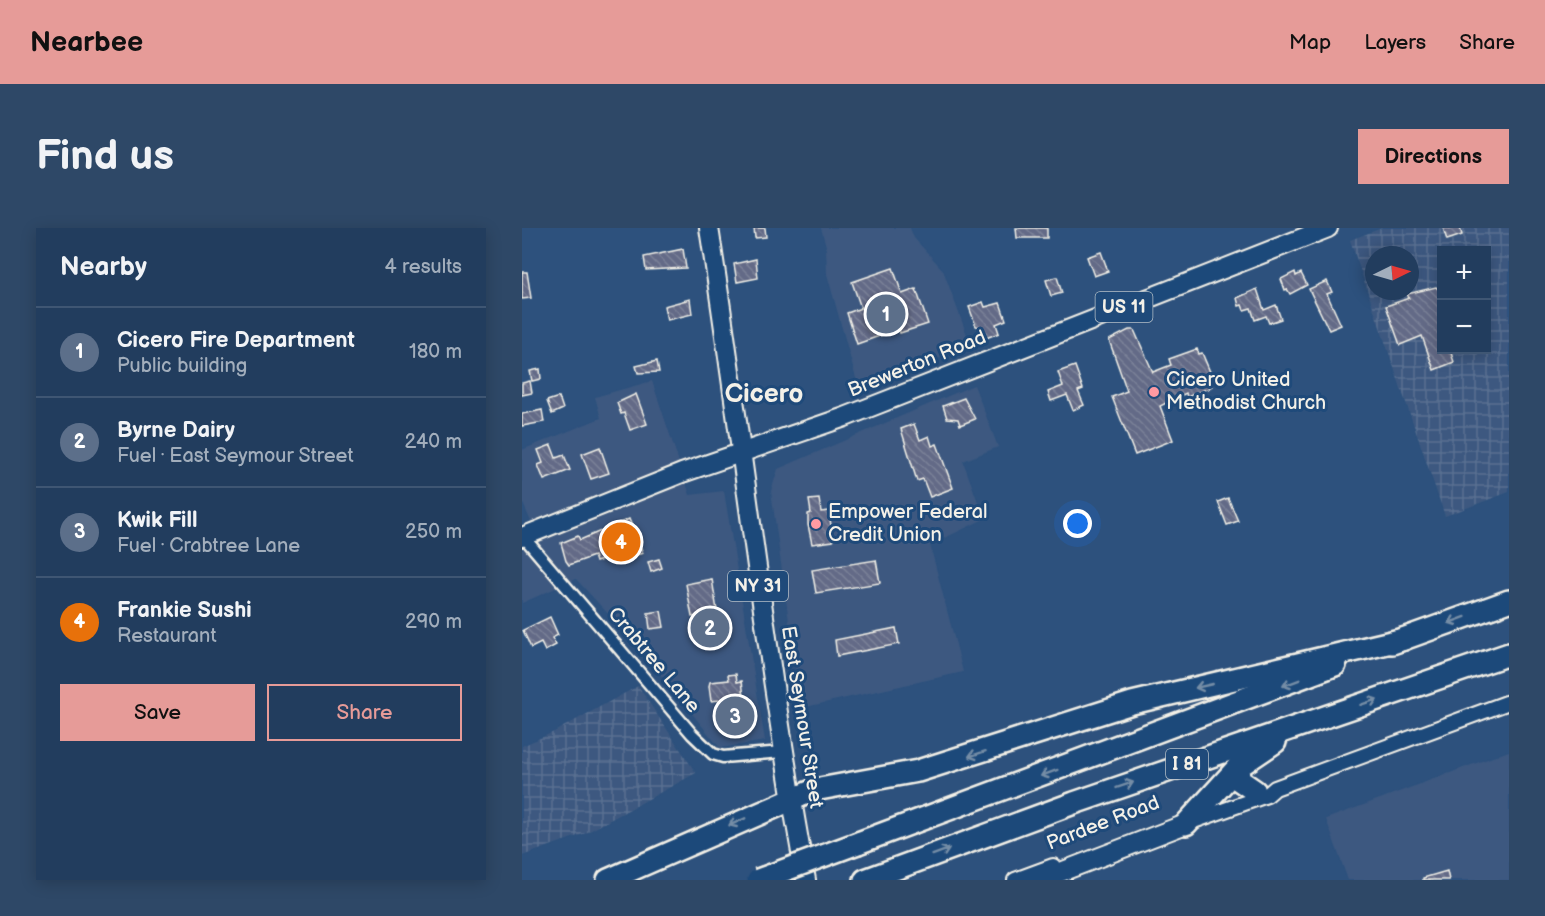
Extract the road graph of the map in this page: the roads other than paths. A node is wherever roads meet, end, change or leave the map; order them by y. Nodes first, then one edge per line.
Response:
1 (709, 228) edge
2 (1328, 228) edge
3 (742, 454) junction
4 (522, 536) edge
5 (1509, 601) edge
6 (1404, 639) junction
7 (1509, 654) edge
8 (1509, 702) edge
9 (1331, 715) junction
10 (783, 752) junction
11 (1238, 768) junction
12 (1265, 789) junction
13 (791, 798) junction
14 (1194, 817) junction
15 (608, 880) edge
16 (758, 880) edge
17 (806, 880) edge
18 (866, 880) edge
19 (1015, 880) edge
20 (1040, 880) edge

1 - 3 main road, NY 31
2 - 3 main road, Brewerton Road / US 11
3 - 4 main road, Brewerton Road / US 11
3 - 10 main road, East Seymour Street / NY 31
4 - 10 street, Crabtree Lane
5 -> 6 highway, I 81
6 -> 13 highway
6 -> 16 highway, I 81, bridge
9 -> 7 highway, I 81
8 - 12 street, Pardee Road
9 - 11 highway
18 -> 9 highway, I 81
10 - 13 main road, East Seymour Street / NY 31
11 - 12 highway
11 - 14 highway
12 - 14 street, Pardee Road
12 - 14 street, Pardee Road
13 -> 15 highway
13 - 17 main road, East Seymour Street / NY 31
14 - 19 street, Pardee Road
14 - 20 main road, Pardee Road

